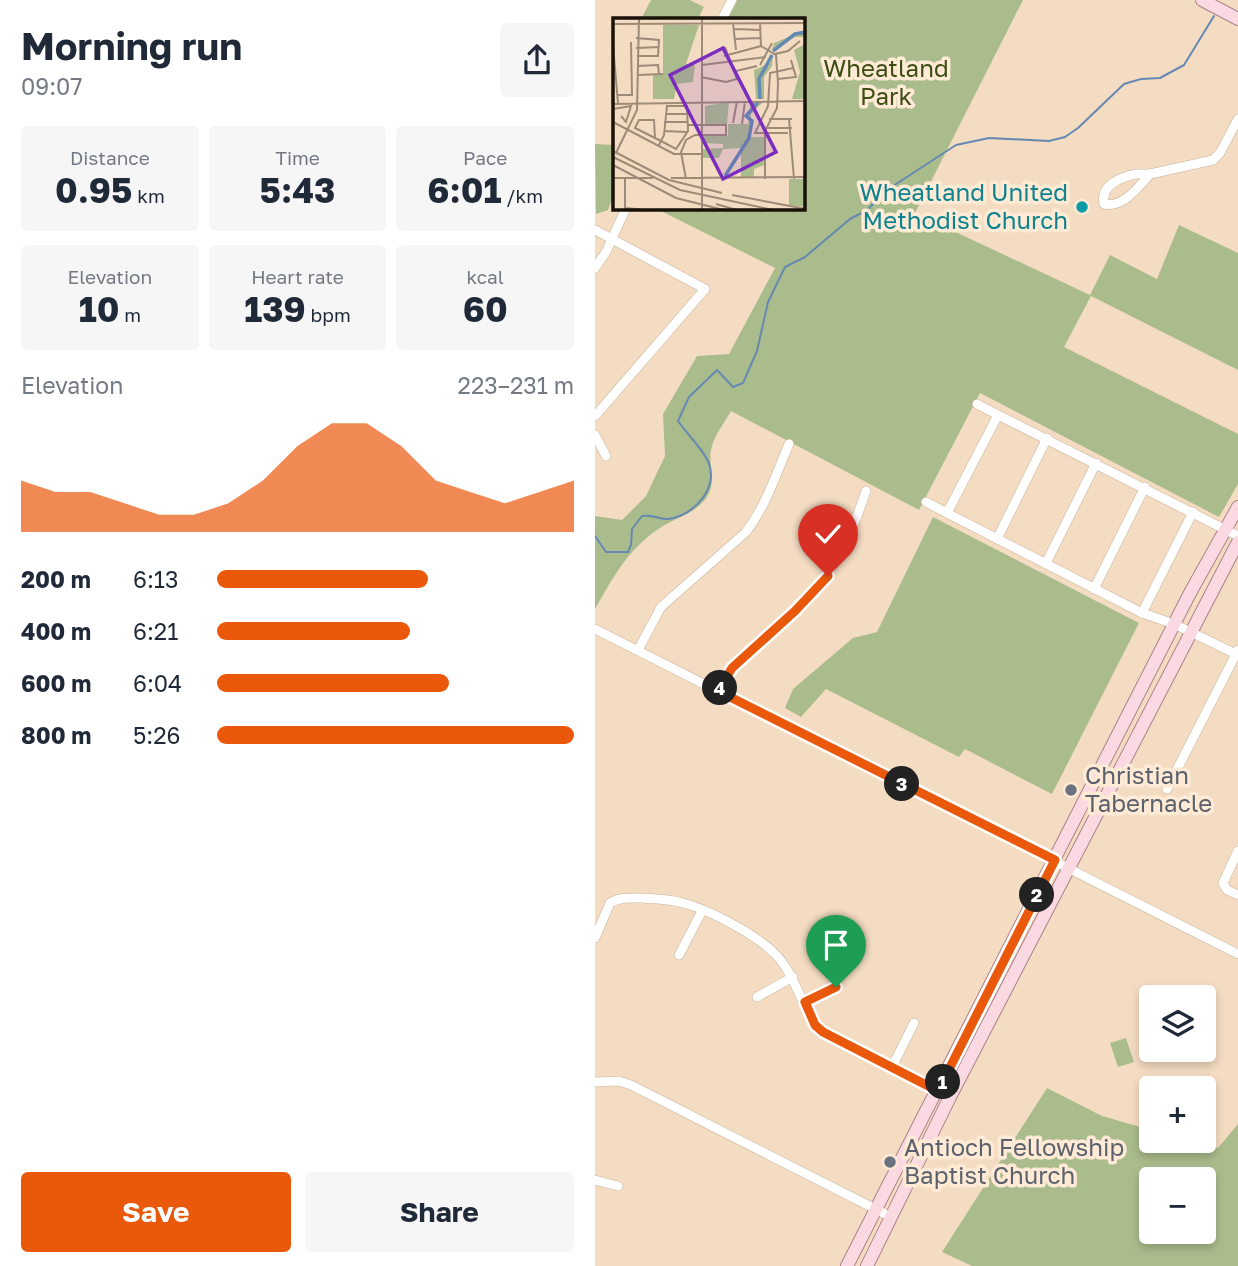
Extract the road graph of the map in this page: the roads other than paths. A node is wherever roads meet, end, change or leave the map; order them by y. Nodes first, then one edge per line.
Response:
1 (732, 0) edge
2 (1202, 0) edge
3 (723, 18) edge
4 (1238, 19) edge
5 (1238, 119) edge
6 (1150, 174) junction
7 (625, 210) edge
8 (595, 230) edge
9 (613, 238) junction
10 (595, 268) edge
11 (977, 404) dead end
12 (998, 415) junction
13 (595, 416) edge
14 (595, 435) edge
15 (1047, 438) junction
16 (789, 444) dead end
17 (607, 456) dead end
18 (1096, 463) junction
19 (1145, 488) junction
20 (866, 491) dead end
21 (926, 502) dead end
22 (1238, 507) edge
23 (1193, 512) junction
24 (947, 513) junction
25 (1225, 529) junction
26 (1238, 536) edge
27 (997, 539) junction
28 (1238, 542) edge
29 (1046, 563) junction
30 (1094, 589) junction
31 (1142, 613) junction
32 (1174, 624) junction
33 (595, 629) edge
34 (1190, 632) junction
35 (638, 650) junction
36 (1237, 653) edge
37 (718, 691) junction
38 (1167, 789) dead end
39 (1238, 851) edge
40 (1055, 860) junction
41 (1070, 868) junction
42 (1238, 895) edge
43 (702, 911) junction
44 (595, 938) edge
45 (1238, 954) edge
46 (679, 955) dead end
47 (793, 977) junction
48 (836, 987) dead end
49 (757, 997) dead end
50 (805, 1002) junction
51 (914, 1023) dead end
52 (892, 1067) junction
53 (595, 1082) edge
54 (944, 1094) junction
55 (595, 1181) edge
56 (618, 1186) dead end
57 (876, 1208) junction
58 (891, 1217) junction
59 (848, 1266) edge
60 (867, 1266) edge

1 - 3 street
2 - 4 main road
5 - 6 street
6 - 6 street
7 - 9 street
8 - 9 street
9 - 10 street
9 - 13 street
11 - 12 street
12 - 15 street
12 - 24 street
14 - 17 street
15 - 18 street
15 - 27 street
16 - 35 street
18 - 19 street
18 - 29 street
19 - 23 street
19 - 30 street
20 - 37 street
21 - 24 street
22 - 25 main road
23 - 25 street
23 - 31 street
24 - 27 street
25 - 26 street
25 - 32 main road
27 - 29 street
28 - 34 main road
29 - 30 street
30 - 31 street
31 - 32 street
32 - 34 street
32 - 40 main road
33 - 35 street
34 - 36 street
34 - 41 main road
35 - 37 street
36 - 38 street
37 - 40 street
39 - 42 street
40 - 41 street
40 - 54 main road
41 - 45 street
41 - 54 main road
43 - 44 street
43 - 46 street
43 - 47 street
47 - 49 street
47 - 50 street
48 - 50 street
50 - 52 street
51 - 52 street
52 - 54 street
53 - 57 street
54 - 57 main road
54 - 58 main road
55 - 56 street
57 - 58 street
57 - 59 main road
58 - 60 main road

